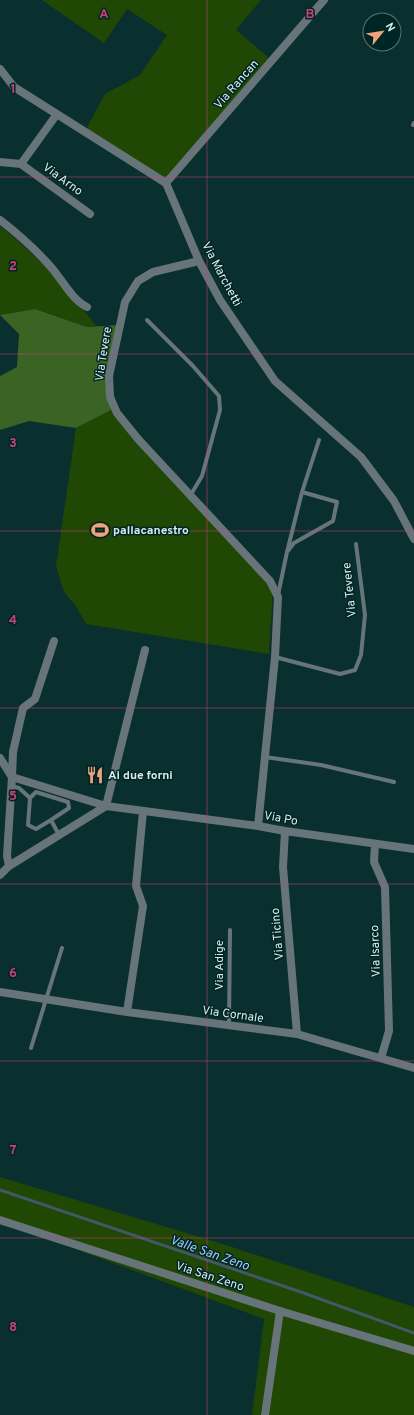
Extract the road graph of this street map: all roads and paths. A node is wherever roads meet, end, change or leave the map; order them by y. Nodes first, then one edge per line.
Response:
1 (324, 0) edge
2 (0, 69) edge
3 (57, 114) junction
4 (0, 162) edge
5 (21, 164) junction
6 (166, 184) junction
7 (90, 214) dead end
8 (0, 220) edge
9 (199, 261) junction
10 (87, 307) dead end
11 (147, 320) dead end
12 (320, 440) dead end
13 (302, 492) junction
14 (190, 496) junction
15 (414, 539) edge
16 (356, 544) dead end
17 (286, 552) junction
18 (278, 597) junction
19 (54, 641) dead end
20 (145, 650) dead end
21 (275, 657) junction
22 (264, 757) junction
23 (0, 758) edge
24 (12, 777) junction
25 (394, 782) dead end
26 (11, 786) junction
27 (30, 798) junction
28 (106, 806) junction
29 (143, 812) junction
30 (51, 820) junction
31 (258, 826) junction
32 (286, 831) junction
33 (59, 835) junction
34 (375, 844) junction
35 (414, 848) edge
36 (9, 866) junction
37 (0, 875) edge
38 (230, 930) dead end
39 (62, 948) dead end
40 (0, 992) edge
41 (46, 1000) junction
42 (127, 1012) junction
43 (229, 1025) junction
44 (297, 1034) junction
45 (31, 1048) dead end
46 (381, 1058) junction
47 (414, 1068) edge
48 (0, 1220) edge
49 (280, 1311) junction
50 (414, 1351) edge
51 (265, 1415) edge

1 - 6 street, Via Rancan
2 - 3 street
3 - 5 street
3 - 6 street
4 - 5 street
5 - 7 street, Via Arno
6 - 9 street, Via Marchetti
8 - 10 street
9 - 14 street, Via Tevere
9 - 15 street, Via Marchetti
11 - 14 lane
12 - 13 lane
13 - 17 lane
13 - 17 lane
14 - 18 street, Via Tevere
16 - 21 lane, Via Tevere
17 - 18 lane
18 - 21 street
19 - 24 street
20 - 28 street
21 - 22 street
22 - 25 lane
22 - 31 street
23 - 24 street
24 - 26 street
24 - 28 street, Via Po
26 - 27 lane
26 - 36 street
27 - 30 lane
27 - 30 lane
28 - 29 street, Via Po
28 - 33 street
29 - 31 street, Via Po
29 - 42 street
30 - 33 lane
31 - 32 street, Via Po
32 - 34 street, Via Po
32 - 44 street, Via Ticino
33 - 36 street
34 - 35 street, Via Po
34 - 46 street, Via Isarco
36 - 37 street
38 - 43 lane, Via Adige
39 - 41 lane
40 - 41 street, Via Cornale
41 - 42 street, Via Cornale
41 - 45 lane
42 - 43 street, Via Cornale
43 - 44 street, Via Cornale
44 - 46 street, Via Cornale
46 - 47 street, Via Cornale
48 - 49 street, Via San Zeno
49 - 50 street, Via San Zeno
49 - 51 street

